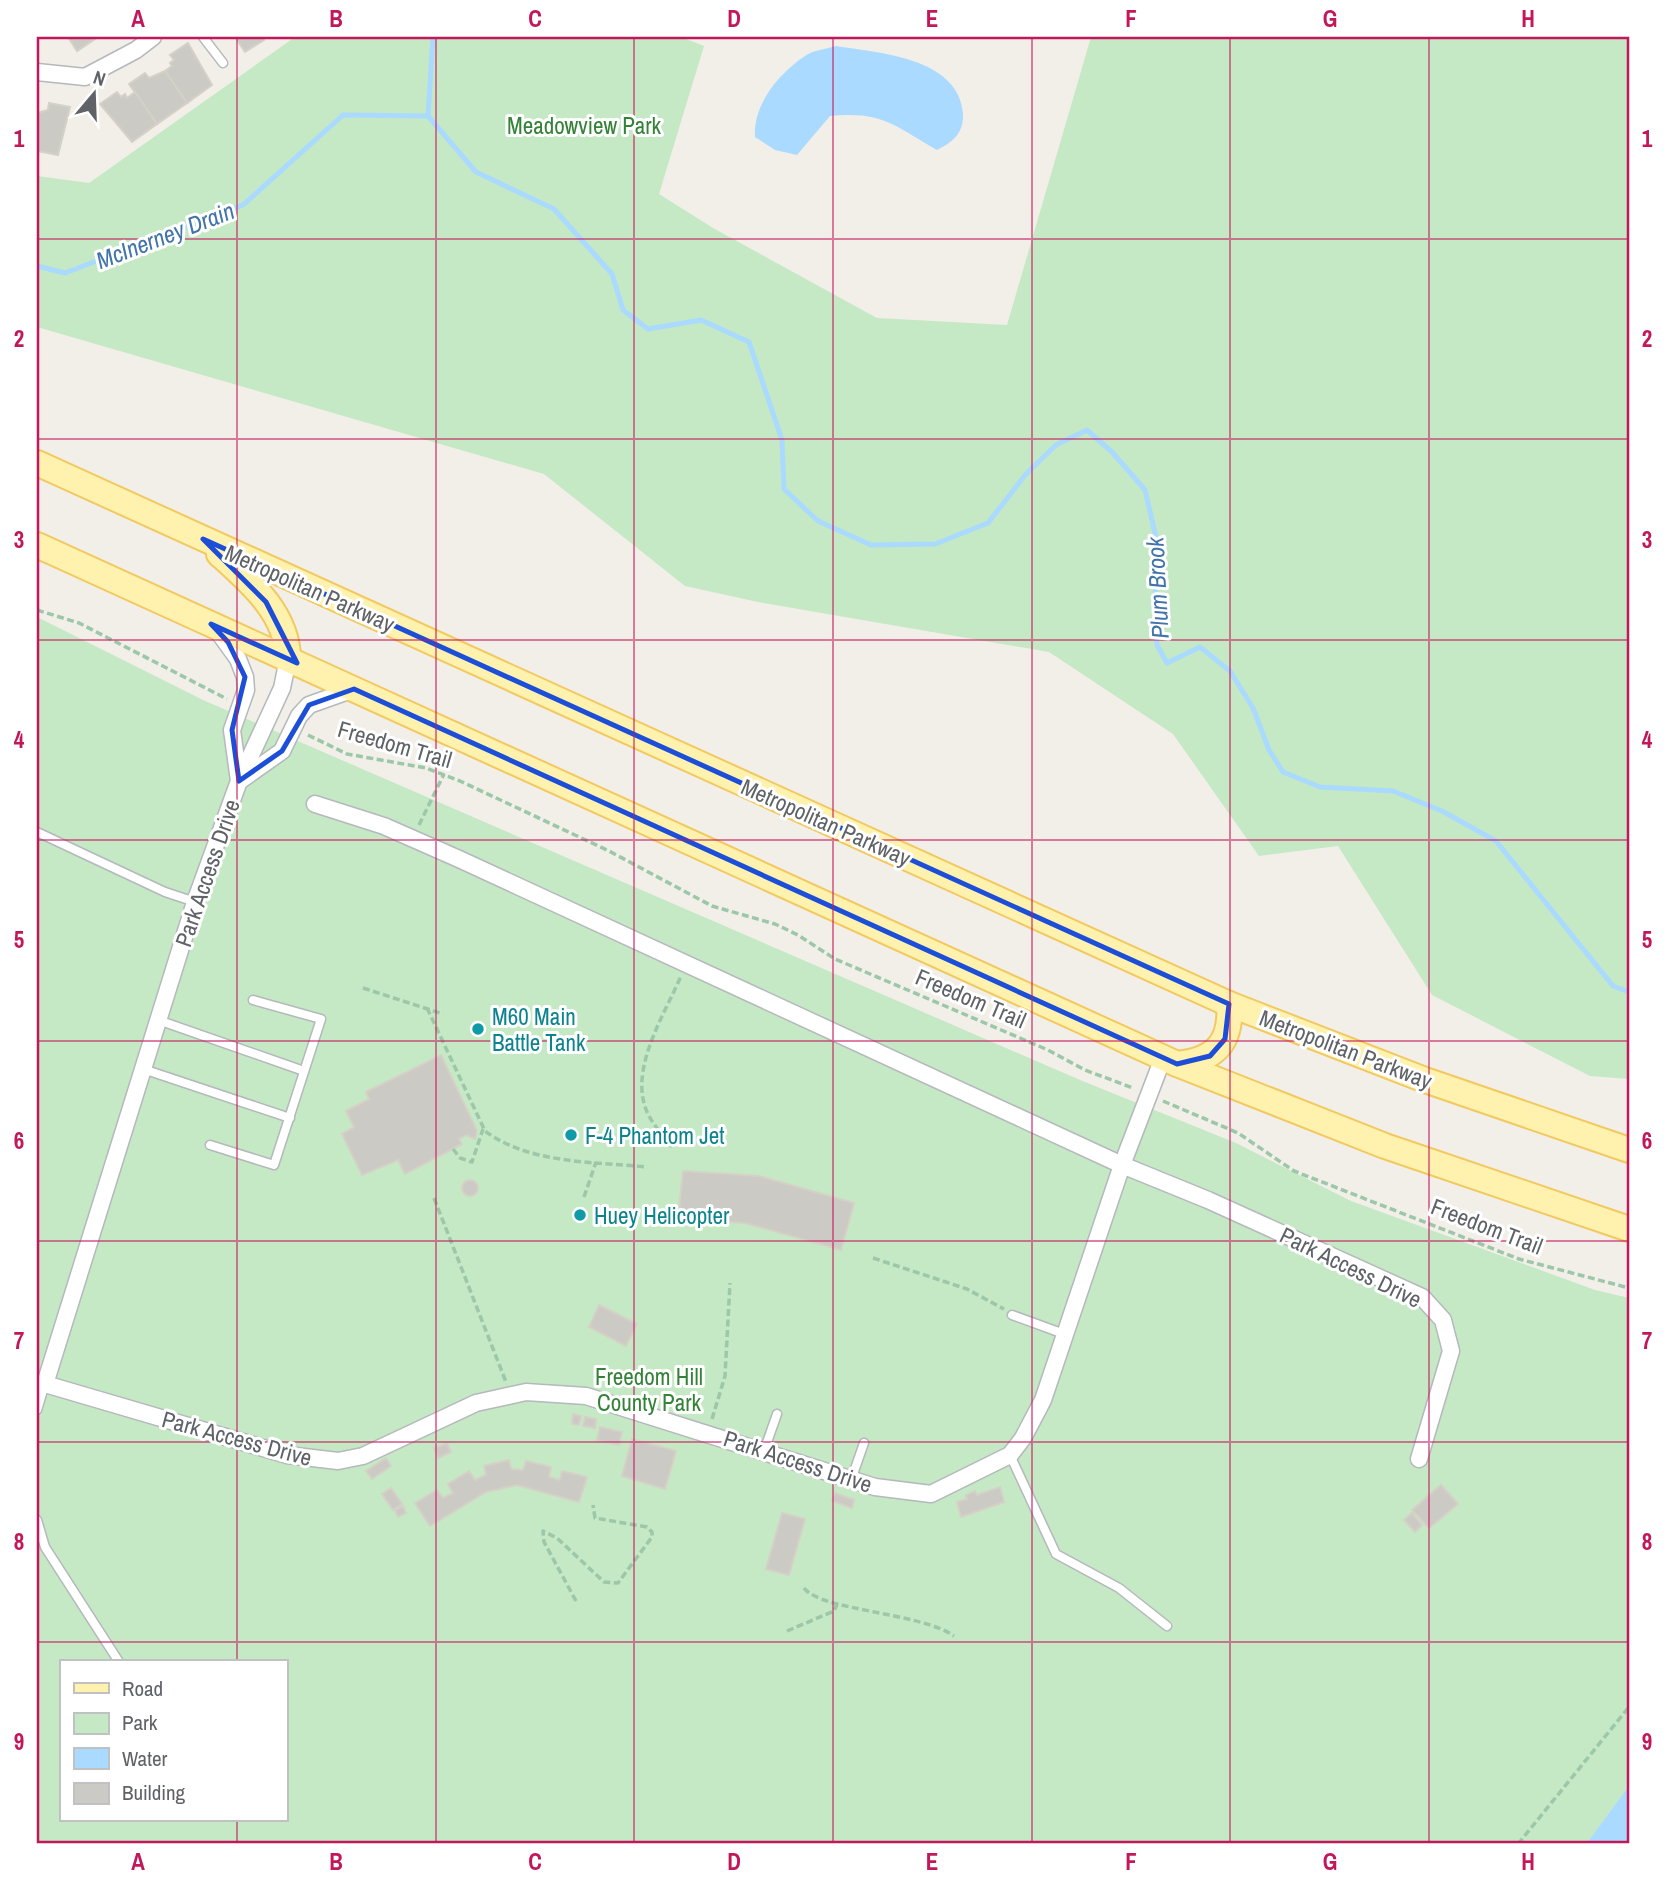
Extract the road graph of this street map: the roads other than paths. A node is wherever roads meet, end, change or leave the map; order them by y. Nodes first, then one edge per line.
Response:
1 (153, 37) edge
2 (203, 37) edge
3 (223, 63) dead end
4 (37, 72) edge
5 (37, 463) edge
6 (204, 539) junction
7 (37, 545) edge
8 (211, 624) junction
9 (288, 659) junction
10 (354, 689) junction
11 (239, 781) junction
12 (315, 804) dead end
13 (37, 832) edge
14 (195, 902) junction
15 (253, 1000) dead end
16 (1230, 1004) junction
17 (158, 1020) junction
18 (1170, 1061) junction
19 (143, 1069) junction
20 (304, 1071) junction
21 (290, 1118) junction
22 (210, 1145) dead end
23 (1629, 1150) edge
24 (1122, 1165) junction
25 (1629, 1229) edge
26 (1012, 1315) road end
27 (1067, 1335) junction
28 (45, 1384) junction
29 (37, 1410) edge
30 (776, 1414) dead end
31 (864, 1443) dead end
32 (764, 1451) junction
33 (1010, 1455) junction
34 (1419, 1459) dead end
35 (851, 1480) junction
36 (37, 1521) edge
37 (1167, 1626) dead end
38 (118, 1660) edge

1 - 4 street
2 - 3 lane
5 - 6 main road, Metropolitan Parkway
6 - 9 main road
6 - 16 main road, Metropolitan Parkway
7 - 8 main road
8 - 9 main road
8 - 11 street, Park Access Drive
9 - 10 main road
9 - 11 street, Park Access Drive
10 - 11 street
10 - 18 main road
11 - 14 street, Park Access Drive
12 - 24 street, Park Access Drive
13 - 14 lane
14 - 17 street, Park Access Drive
15 - 20 lane
16 - 18 main road
16 - 23 main road, Metropolitan Parkway
17 - 19 street, Park Access Drive
17 - 20 lane
18 - 24 street
18 - 25 main road
19 - 21 lane
19 - 28 street, Park Access Drive
20 - 21 lane
21 - 22 lane
24 - 27 street
24 - 34 street, Park Access Drive
26 - 27 lane
27 - 33 street
28 - 29 lane
28 - 32 street, Park Access Drive
30 - 32 lane
31 - 35 lane
32 - 35 street, Park Access Drive
33 - 35 street, Park Access Drive
33 - 37 lane
36 - 38 lane

